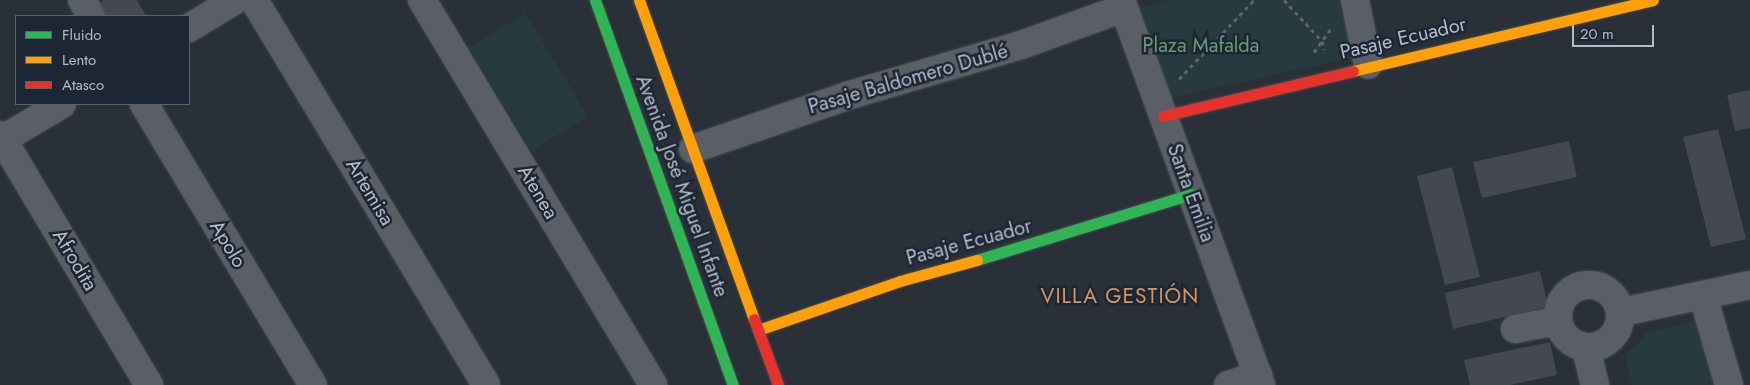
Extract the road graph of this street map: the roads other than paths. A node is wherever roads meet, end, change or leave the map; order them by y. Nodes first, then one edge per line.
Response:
1 (82, 0) edge
2 (235, 0) edge
3 (254, 0) edge
4 (422, 0) edge
5 (595, 0) edge
6 (639, 0) edge
7 (1355, 0) edge
8 (1653, 0) edge
9 (1123, 4) edge
10 (90, 15) edge
11 (190, 27) edge
12 (1368, 65) junction
13 (60, 105) edge
14 (145, 105) edge
15 (1171, 114) junction
16 (1, 138) edge
17 (693, 149) junction
18 (1191, 194) junction
19 (1750, 285) edge
20 (1703, 296) junction
21 (1622, 312) junction
22 (1558, 321) junction
23 (1515, 329) dead end
24 (758, 330) junction
25 (1586, 349) junction
26 (1259, 380) edge
27 (149, 385) edge
28 (313, 385) edge
29 (486, 385) edge
30 (653, 385) edge
31 (733, 385) edge
32 (778, 385) edge
33 (1228, 385) edge
34 (1595, 385) edge
35 (1728, 385) edge

1 - 10 street
2 - 11 street
3 - 29 street, Artemisa
4 - 30 street, Atenea
5 - 31 street, Avenida José Miguel Infante
6 - 17 street, Avenida José Miguel Infante
7 - 12 street
8 - 12 street, Pasaje Ecuador
9 - 15 street, Santa Emilia
9 - 17 street, Pasaje Baldomero Dublé
12 - 15 street, Pasaje Ecuador
13 - 16 street
14 - 28 street, Apolo
15 - 18 street, Santa Emilia
16 - 27 street, Afrodita
17 - 24 street, Avenida José Miguel Infante
18 - 24 street, Pasaje Ecuador
18 - 26 street, Santa Emilia
19 - 20 street
20 - 21 street
20 - 35 street
21 - 22 street
21 - 25 street
22 - 23 street
22 - 25 street
24 - 32 street, Avenida José Miguel Infante
25 - 34 street
26 - 33 street

